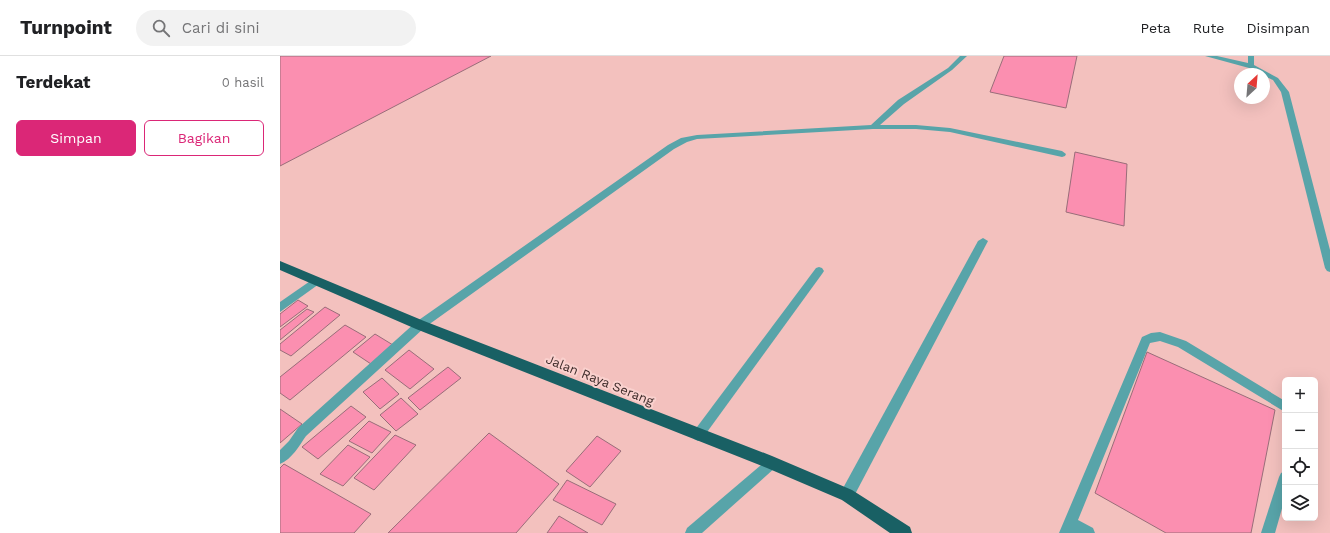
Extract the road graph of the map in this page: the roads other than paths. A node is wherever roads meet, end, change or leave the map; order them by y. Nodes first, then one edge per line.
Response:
1 (964, 56) edge
2 (1208, 56) edge
3 (1251, 56) edge
4 (1251, 66) junction
5 (873, 127) junction
6 (1062, 154) dead end
7 (983, 240) dead end
8 (280, 265) edge
9 (1330, 268) edge
10 (819, 271) dead end
11 (316, 281) junction
12 (280, 308) edge
13 (420, 324) junction
14 (1282, 405) edge
15 (698, 435) junction
16 (280, 458) edge
17 (772, 464) junction
18 (1283, 485) edge
19 (847, 496) junction
20 (1068, 528) edge
21 (692, 533) edge
22 (904, 533) edge
23 (1088, 533) edge
24 (1268, 533) edge

1 - 5 street
2 - 4 street
3 - 4 street
4 - 9 street
5 - 6 street
5 - 13 street
7 - 19 street
8 - 11 highway, Jalan Raya Serang
10 - 15 street
11 - 12 street
11 - 13 highway, Jalan Raya Serang
13 - 15 highway, Jalan Raya Serang
13 - 16 street
14 - 20 street
15 - 17 highway, Jalan Raya Serang
17 - 19 highway, Jalan Raya Serang
17 - 21 street
18 - 24 street
19 - 22 highway, Jalan Raya Serang
20 - 23 street

